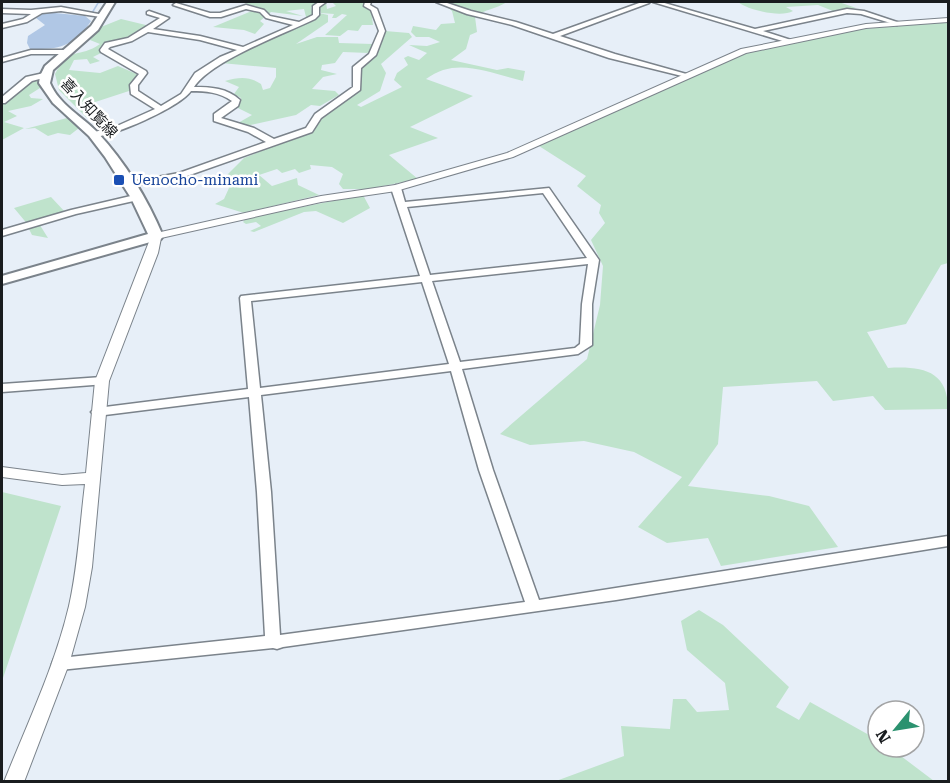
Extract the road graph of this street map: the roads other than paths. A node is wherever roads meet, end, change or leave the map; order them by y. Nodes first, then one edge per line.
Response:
1 (77, 2) edge
2 (111, 2) edge
3 (188, 2) edge
4 (323, 2) edge
5 (368, 2) edge
6 (440, 2) edge
7 (647, 2) edge
8 (656, 2) edge
9 (176, 5) junction
10 (40, 10) junction
11 (2, 11) edge
12 (77, 11) junction
13 (101, 15) junction
14 (948, 20) edge
15 (897, 23) junction
16 (299, 24) junction
17 (2, 26) edge
18 (149, 30) junction
19 (755, 31) junction
20 (553, 36) junction
21 (789, 41) junction
22 (241, 49) junction
23 (67, 52) junction
24 (2, 60) edge
25 (44, 75) junction
26 (686, 75) junction
27 (190, 89) junction
28 (2, 101) edge
29 (161, 109) junction
30 (94, 135) junction
31 (274, 143) junction
32 (128, 185) junction
33 (396, 188) junction
34 (135, 198) junction
35 (401, 205) junction
36 (2, 233) edge
37 (156, 236) junction
38 (594, 260) junction
39 (426, 276) junction
40 (2, 280) edge
41 (456, 367) junction
42 (102, 381) junction
43 (2, 388) edge
44 (253, 393) junction
45 (97, 412) junction
46 (2, 472) edge
47 (93, 478) junction
48 (948, 541) edge
49 (534, 606) junction
50 (277, 643) junction
51 (60, 664) junction
52 (14, 782) edge

1 - 12 street
2 - 13 main road, 喜入知覧線
3 - 9 street
4 - 16 street
5 - 31 street
6 - 20 street
7 - 20 street
8 - 19 street
9 - 16 street
9 - 18 street
10 - 11 street
10 - 12 street
10 - 17 street
12 - 13 street
13 - 23 main road, 喜入知覧線
14 - 15 street
15 - 19 street
15 - 21 street
16 - 22 street
18 - 22 street
18 - 29 street
19 - 21 street
20 - 26 street
21 - 26 street
22 - 27 street
23 - 24 street
23 - 25 main road, 喜入知覧線
25 - 28 street
25 - 30 main road, 喜入知覧線
26 - 33 street
27 - 29 street
27 - 31 street
29 - 30 street
30 - 32 main road, 喜入知覧線
31 - 32 street
32 - 34 main road, 喜入知覧線
33 - 35 street
33 - 37 street
34 - 36 street
34 - 37 main road, 喜入知覧線
35 - 38 street
35 - 39 street
37 - 40 main road
37 - 42 street
38 - 39 street
38 - 41 street
39 - 41 street
39 - 44 street
41 - 44 street
41 - 49 street
42 - 43 street
42 - 45 street
44 - 45 street
44 - 50 street
45 - 47 street
46 - 47 street
47 - 51 street
48 - 49 street
49 - 50 street
50 - 51 street
51 - 52 street

